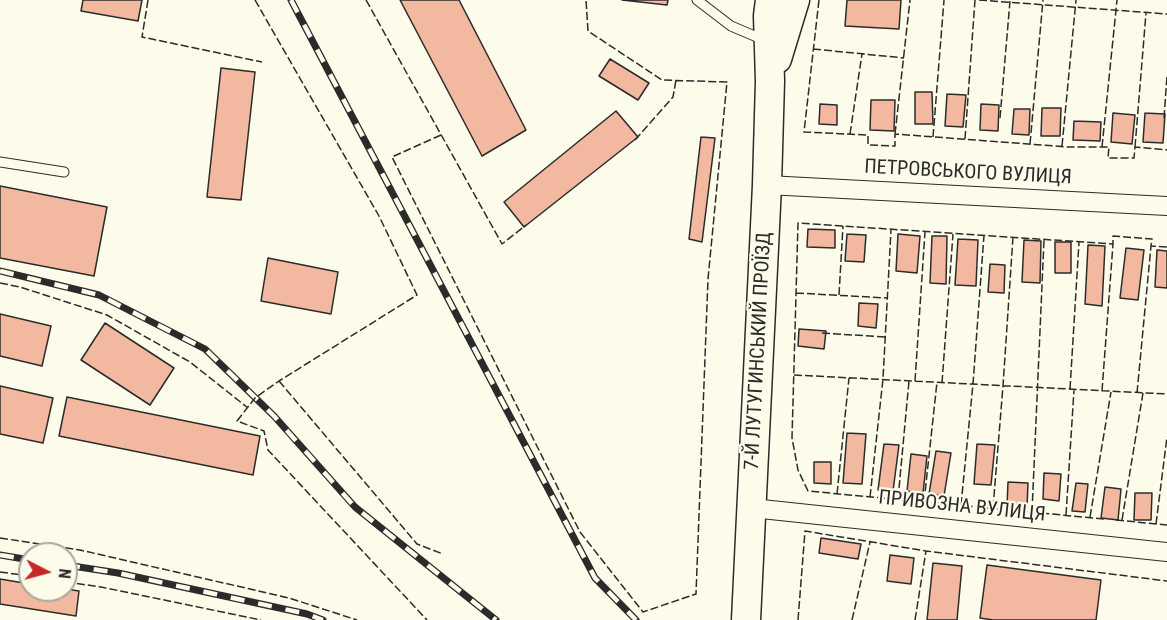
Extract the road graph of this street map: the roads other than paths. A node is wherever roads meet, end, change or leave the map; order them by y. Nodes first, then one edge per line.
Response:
1 (697, 0) edge
2 (770, 0) edge
3 (795, 0) edge
4 (769, 42) junction
5 (770, 81) junction
6 (0, 162) edge
7 (64, 172) dead end
8 (767, 185) junction
9 (1167, 206) edge
10 (752, 508) junction
11 (1167, 552) edge
12 (746, 620) edge

1 - 4 lane
2 - 4 main road, 7-Й ЛУТУГИНСЬКИЙ ПРОЇЗД
3 - 5 main road, 7-Й ЛУТУГИНСЬКИЙ ПРОЇЗД
4 - 5 main road, 7-Й ЛУТУГИНСЬКИЙ ПРОЇЗД
5 - 8 main road, 7-Й ЛУТУГИНСЬКИЙ ПРОЇЗД
6 - 7 lane
8 - 9 street, ПЕТРОВСЬКОГО ВУЛИЦЯ
8 - 10 main road, 7-Й ЛУТУГИНСЬКИЙ ПРОЇЗД
10 - 11 street, ПРИВОЗНА ВУЛИЦЯ
10 - 12 main road, 7-Й ЛУТУГИНСЬКИЙ ПРОЇЗД

